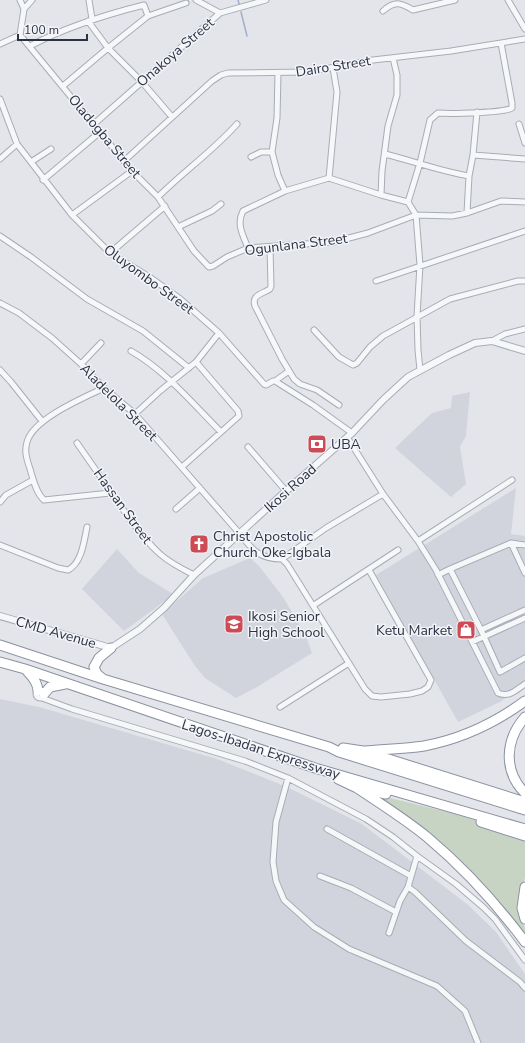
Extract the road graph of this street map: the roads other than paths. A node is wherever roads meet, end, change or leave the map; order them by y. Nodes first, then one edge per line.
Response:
1 (20, 0) edge
2 (32, 0) edge
3 (89, 0) edge
4 (196, 0) edge
5 (266, 0) edge
6 (455, 0) edge
7 (508, 0) edge
8 (143, 2) edge
9 (186, 3) dead end
10 (24, 8) junction
11 (383, 11) dead end
12 (220, 12) junction
13 (148, 16) junction
14 (90, 20) junction
15 (525, 29) edge
16 (20, 35) junction
17 (525, 38) edge
18 (501, 43) junction
19 (0, 44) edge
20 (30, 46) junction
21 (108, 48) junction
22 (393, 58) junction
23 (333, 68) junction
24 (278, 73) junction
25 (142, 82) junction
26 (63, 86) junction
27 (0, 99) edge
28 (477, 112) junction
29 (172, 116) junction
30 (94, 124) junction
31 (237, 124) dead end
32 (519, 124) dead end
33 (100, 132) junction
34 (525, 143) edge
35 (17, 144) junction
36 (51, 149) dead end
37 (272, 152) junction
38 (384, 154) junction
39 (473, 155) junction
40 (251, 157) dead end
41 (0, 159) edge
42 (525, 159) edge
43 (124, 161) junction
44 (32, 162) junction
45 (420, 163) junction
46 (132, 170) junction
47 (469, 176) junction
48 (329, 178) junction
49 (43, 180) junction
50 (285, 191) junction
51 (380, 195) junction
52 (158, 197) junction
53 (408, 202) junction
54 (525, 202) edge
55 (221, 204) dead end
56 (165, 206) junction
57 (467, 213) junction
58 (72, 215) junction
59 (416, 215) junction
60 (178, 227) junction
61 (525, 231) edge
62 (0, 236) edge
63 (270, 247) junction
64 (248, 248) junction
65 (110, 253) junction
66 (420, 265) junction
67 (209, 266) joint
68 (376, 280) dead end
69 (525, 281) edge
70 (0, 303) edge
71 (417, 316) junction
72 (525, 329) edge
73 (314, 330) dead end
74 (219, 333) junction
75 (492, 341) junction
76 (100, 344) dead end
77 (131, 351) dead end
78 (525, 352) edge
79 (196, 362) junction
80 (82, 364) junction
81 (189, 368) junction
82 (0, 370) edge
83 (420, 370) junction
84 (289, 371) junction
85 (275, 381) junction
86 (171, 382) junction
87 (104, 388) junction
88 (339, 405) dead end
89 (135, 414) junction
90 (42, 421) junction
91 (221, 432) junction
92 (350, 435) junction
93 (78, 443) dead end
94 (248, 447) dead end
95 (182, 467) junction
96 (33, 480) junction
97 (512, 480) dead end
98 (200, 488) junction
99 (286, 491) junction
100 (110, 493) junction
101 (383, 494) junction
102 (0, 502) edge
103 (176, 509) dead end
104 (88, 527) dead end
105 (240, 534) junction
106 (418, 540) junction
107 (511, 543) junction
108 (0, 545) edge
109 (525, 545) edge
110 (398, 550) dead end
111 (282, 559) junction
112 (450, 569) junction
113 (369, 570) junction
114 (525, 573) edge
115 (194, 575) junction
116 (438, 575) junction
117 (314, 605) junction
118 (525, 610) edge
119 (0, 616) edge
120 (525, 618) edge
121 (481, 630) junction
122 (483, 637) junction
123 (472, 642) junction
124 (0, 646) edge
125 (111, 648) junction
126 (525, 658) edge
127 (0, 662) edge
128 (349, 663) junction
129 (0, 667) edge
130 (25, 669) junction
131 (103, 679) junction
132 (66, 684) junction
133 (525, 684) edge
134 (41, 694) junction
135 (525, 701) edge
136 (280, 707) dead end
137 (525, 717) edge
138 (329, 747) junction
139 (363, 751) junction
140 (315, 768) junction
141 (288, 778) junction
142 (357, 788) junction
143 (525, 793) edge
144 (525, 802) edge
145 (525, 810) edge
146 (525, 829) edge
147 (327, 830) dead end
148 (525, 836) edge
149 (417, 856) junction
150 (320, 876) dead end
151 (411, 876) junction
152 (408, 887) junction
153 (525, 887) edge
154 (396, 912) junction
155 (525, 919) edge
156 (389, 933) dead end
157 (525, 942) edge
158 (525, 960) edge
159 (525, 988) edge
160 (478, 1043) edge

1 - 10 street
2 - 10 street
3 - 14 street
4 - 12 street
5 - 12 street, Onakoya Street
6 - 11 street
7 - 15 street
8 - 13 street
8 - 14 street
9 - 13 street
10 - 16 street
12 - 25 street, Onakoya Street
13 - 21 street
14 - 20 street
14 - 21 street
16 - 19 street
16 - 20 street, Oladogba Street
17 - 18 street, Dairo Street
18 - 22 street, Dairo Street
18 - 28 street
20 - 26 street, Oladogba Street
21 - 25 street
21 - 26 street
22 - 23 street, Dairo Street
22 - 38 street
23 - 24 street, Dairo Street
23 - 48 street
24 - 29 street, Dairo Street
24 - 37 street
25 - 29 street
25 - 30 street, Onakoya Street
26 - 30 street, Oladogba Street
27 - 35 street, Oluyombo Street
28 - 39 street
28 - 45 street
29 - 43 street, Dairo Street
30 - 33 street, Oladogba Street
31 - 52 street
32 - 34 street
33 - 43 street, Oladogba Street
33 - 49 street
35 - 41 street
35 - 44 street, Oluyombo Street
36 - 44 street
37 - 40 street
37 - 50 street
38 - 45 street
38 - 51 street
39 - 42 street
39 - 47 street
43 - 46 street, Oladogba Street
44 - 49 street, Oluyombo Street
45 - 47 street
45 - 53 street
46 - 52 street, Oladogba Street
46 - 58 street
47 - 57 street
48 - 50 street
48 - 51 street
49 - 58 street, Oluyombo Street
50 - 64 street
51 - 53 street
52 - 56 street, Oladogba Street
53 - 59 street
54 - 57 street, Ogunlana Street
55 - 60 street
56 - 60 street, Oladogba Street
56 - 65 street
57 - 59 street, Ogunlana Street
58 - 65 street, Oluyombo Street
59 - 63 street, Ogunlana Street
59 - 66 street
60 - 67 street, Oladogba Street
61 - 66 street
62 - 81 street
63 - 64 street, Ogunlana Street
63 - 84 street
64 - 67 street, Ogunlana Street
65 - 74 street, Oluyombo Street
66 - 68 street
66 - 71 street
69 - 71 street
70 - 80 street, Aladelola Street
71 - 73 street
71 - 83 street
72 - 75 street
74 - 79 street
74 - 85 street, Oluyombo Street
75 - 78 street
75 - 83 street, Ikosi Road
76 - 80 street
77 - 86 street
79 - 81 street
79 - 91 street
80 - 87 street, Aladelola Street
81 - 86 street
82 - 90 street
83 - 92 street, Ikosi Road
84 - 85 street
84 - 88 street
85 - 92 street, Oluyombo Street
86 - 89 street
86 - 91 street
87 - 89 street, Aladelola Street
87 - 90 street
89 - 95 street, Aladelola Street
90 - 96 street
91 - 95 street
92 - 99 street, Ikosi Road
92 - 101 street
93 - 100 street, Hassan Street
94 - 99 street
95 - 98 street, Aladelola Street
96 - 100 street
96 - 102 street
97 - 106 street
98 - 103 street
98 - 105 street, Aladelola Street
99 - 105 street, Ikosi Road
100 - 115 street, Hassan Street
101 - 106 street
101 - 111 street
104 - 108 street
105 - 111 street, Aladelola Street
105 - 115 street, Ikosi Road
106 - 116 street
107 - 109 street
107 - 112 street
107 - 114 street
110 - 113 street
111 - 117 street
112 - 116 street
112 - 121 street
113 - 117 street
113 - 128 street
115 - 125 street, Ikosi Road
116 - 123 street
117 - 128 street
118 - 121 street
119 - 125 street, CMD Avenue
120 - 122 street
121 - 122 street
122 - 123 street
122 - 126 street
123 - 133 street
124 - 131 highway, Lagos-Ibadan Expressway
125 - 131 highway
127 - 130 highway, Lagos-Ibadan Expressway
128 - 136 street
129 - 130 highway
130 - 132 highway, Lagos-Ibadan Expressway
130 - 134 highway
131 - 138 highway, Lagos-Ibadan Expressway
132 - 134 highway
132 - 140 highway, Lagos-Ibadan Expressway
134 - 141 street
135 - 139 highway
137 - 143 highway
138 - 139 highway
138 - 145 highway, Lagos-Ibadan Expressway
139 - 144 highway
140 - 142 highway
140 - 146 highway, Lagos-Ibadan Expressway
141 - 149 street
141 - 160 street
142 - 148 highway
142 - 157 highway
147 - 151 street
149 - 151 street
149 - 158 street
150 - 154 street
151 - 152 street
152 - 154 street
152 - 159 street
153 - 155 highway
154 - 156 street

